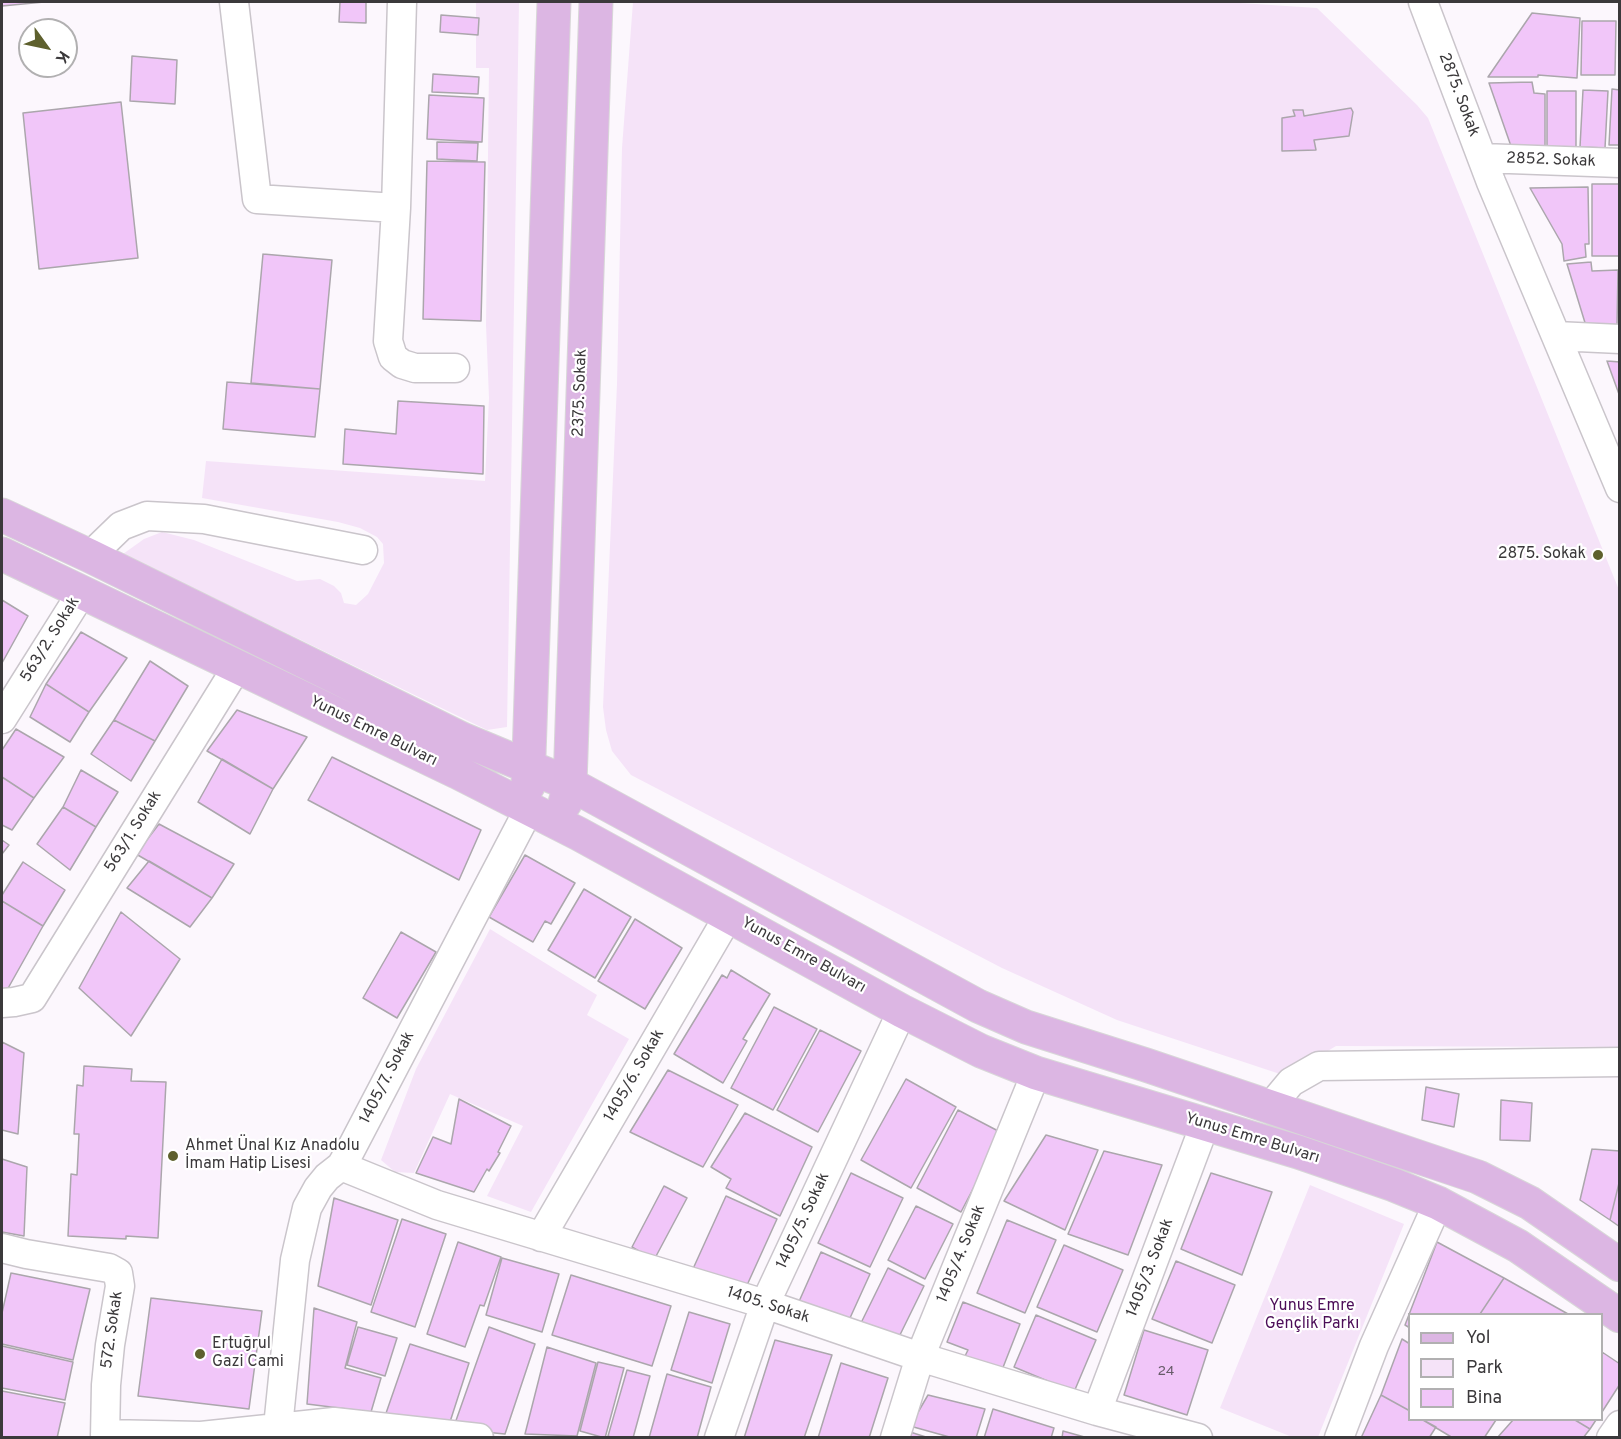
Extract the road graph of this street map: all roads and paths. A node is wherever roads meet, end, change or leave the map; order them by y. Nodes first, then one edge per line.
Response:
1 (234, 2) edge
2 (402, 2) edge
3 (554, 2) edge
4 (596, 2) edge
5 (1423, 2) edge
6 (1482, 158) junction
7 (1620, 163) edge
8 (396, 208) junction
9 (1556, 336) junction
10 (1620, 339) edge
11 (455, 368) dead end
12 (1620, 488) edge
13 (2, 515) edge
14 (363, 550) dead end
15 (2, 554) edge
16 (90, 556) junction
17 (82, 592) junction
18 (237, 667) junction
19 (2, 719) edge
20 (529, 766) junction
21 (570, 784) junction
22 (542, 815) junction
23 (729, 915) junction
24 (2, 1003) edge
25 (902, 1011) junction
26 (1620, 1062) edge
27 (1036, 1073) junction
28 (1271, 1106) junction
29 (1205, 1124) junction
30 (341, 1166) junction
31 (1438, 1203) junction
32 (541, 1237) junction
33 (2, 1248) edge
34 (1620, 1265) edge
35 (765, 1304) junction
36 (1620, 1316) edge
37 (920, 1357) junction
38 (1097, 1411) junction
39 (1620, 1425) edge
40 (278, 1427) junction
41 (105, 1436) edge
42 (479, 1437) edge
43 (719, 1437) edge
44 (895, 1437) edge
45 (1197, 1437) edge
46 (1339, 1437) edge
47 (1611, 1437) edge

1 - 8 street
2 - 8 street
3 - 20 main road
4 - 21 main road, 2375. Sokak
5 - 6 street, 2875. Sokak
6 - 7 street, 2852. Sokak
6 - 9 street, 2875. Sokak
8 - 11 street
9 - 10 street
9 - 12 street, 2875. Sokak
13 - 16 main road, Yunus Emre Bulvarı
14 - 16 street
15 - 17 main road, Yunus Emre Bulvarı
16 - 20 main road, Yunus Emre Bulvarı
17 - 18 main road, Yunus Emre Bulvarı
17 - 19 street, 563/2. Sokak
18 - 22 main road, Yunus Emre Bulvarı
18 - 24 street, 563/1. Sokak
20 - 21 main road, Yunus Emre Bulvarı
20 - 22 main road
21 - 22 main road, 2375. Sokak
21 - 28 main road, Yunus Emre Bulvarı
22 - 23 main road, Yunus Emre Bulvarı
22 - 30 street, 1405/7. Sokak
23 - 25 main road, Yunus Emre Bulvarı
23 - 32 street, 1405/6. Sokak
25 - 27 main road, Yunus Emre Bulvarı
25 - 35 street, 1405/5. Sokak
26 - 28 street
27 - 29 main road, Yunus Emre Bulvarı
27 - 37 street, 1405/4. Sokak
28 - 34 main road, Yunus Emre Bulvarı
29 - 31 main road, Yunus Emre Bulvarı
29 - 38 street, 1405/3. Sokak
30 - 32 street, 1405. Sokak
30 - 40 street, 1405/7. Sokak
31 - 36 main road, Yunus Emre Bulvarı
31 - 46 street
32 - 35 street, 1405. Sokak
33 - 41 street, 572. Sokak
35 - 37 street, 1405. Sokak
35 - 43 street, 1405/5. Sokak
37 - 38 street, 1405. Sokak
37 - 44 street, 1405/4. Sokak
38 - 45 street, 1405. Sokak
39 - 47 street
40 - 41 street
40 - 42 street

